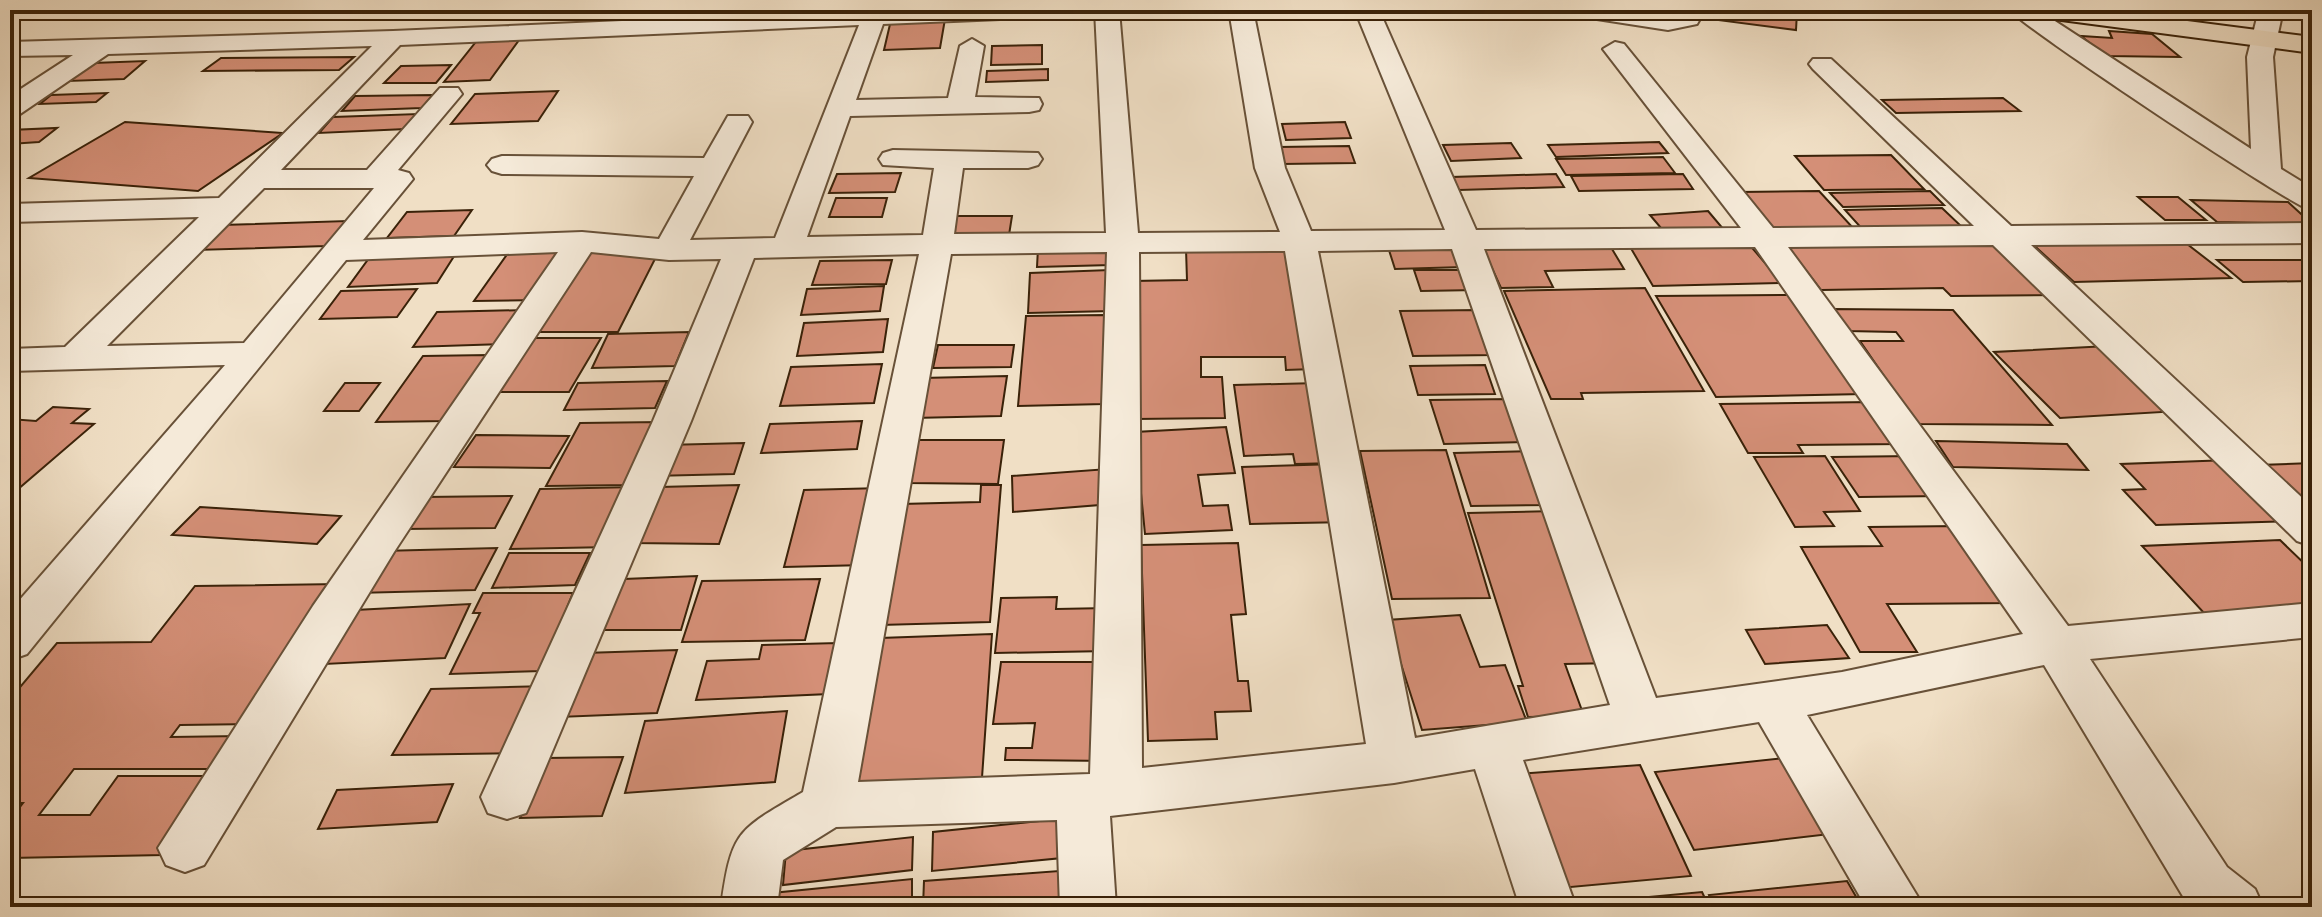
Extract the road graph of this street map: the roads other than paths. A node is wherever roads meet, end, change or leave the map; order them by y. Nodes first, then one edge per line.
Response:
1 (538, 10) edge
2 (1046, 10) edge
3 (1107, 10) edge
4 (1241, 10) edge
5 (1367, 10) edge
6 (1584, 10) edge
7 (1693, 10) edge
8 (2022, 10) edge
9 (2046, 10) edge
10 (2109, 10) edge
11 (971, 12) edge
12 (782, 15) edge
13 (874, 17) junction
14 (2266, 27) edge
15 (519, 33) junction
16 (393, 38) junction
17 (2312, 43) edge
18 (103, 46) junction
19 (972, 46) dead end
20 (10, 49) edge
21 (1615, 49) dead end
22 (1822, 64) dead end
23 (449, 94) dead end
24 (1029, 104) dead end
25 (960, 105) junction
26 (10, 108) edge
27 (840, 108) junction
28 (738, 122) dead end
29 (893, 159) dead end
30 (950, 159) junction
31 (1028, 159) dead end
32 (502, 165) dead end
33 (713, 167) junction
34 (2267, 173) junction
35 (376, 178) junction
36 (255, 179) junction
37 (2312, 202) edge
38 (228, 207) junction
39 (10, 213) edge
40 (2312, 233) edge
41 (1765, 238) junction
42 (2006, 238) junction
43 (1465, 241) junction
44 (582, 242) junction
45 (1300, 243) junction
46 (937, 244) junction
47 (1123, 244) junction
48 (669, 250) junction
49 (741, 250) junction
50 (786, 250) junction
51 (337, 251) junction
52 (254, 354) junction
53 (75, 357) junction
54 (10, 360) edge
55 (2312, 531) edge
56 (2312, 620) edge
57 (10, 642) edge
58 (2056, 645) junction
59 (1772, 701) junction
60 (1640, 720) junction
61 (1492, 745) junction
62 (1394, 762) junction
63 (1099, 795) junction
64 (507, 797) dead end
65 (827, 805) junction
66 (185, 848) dead end
67 (749, 907) edge
68 (1088, 907) edge
69 (1548, 907) edge
70 (1896, 907) edge
71 (2235, 907) edge

1 - 15 street
2 - 11 street
3 - 47 street
4 - 45 street
5 - 43 street
6 - 7 street
8 - 34 street
9 - 14 main road
10 - 14 main road
11 - 13 street
12 - 13 street
12 - 15 street
13 - 27 street
14 - 17 main road
14 - 34 street
15 - 16 street
16 - 18 street
16 - 36 street
18 - 20 street
18 - 26 street
19 - 25 street
21 - 41 street
22 - 42 street
23 - 35 street
24 - 25 street
25 - 27 street
27 - 50 street
28 - 33 street
29 - 30 street
30 - 31 street
30 - 46 street
32 - 33 street
33 - 48 street
34 - 37 street
35 - 36 street
35 - 51 street
36 - 38 street
38 - 39 street
38 - 53 street
40 - 42 street
41 - 42 street
41 - 43 street
41 - 58 street
42 - 55 street
43 - 45 street
43 - 60 street
44 - 48 street
44 - 51 street
44 - 66 street
45 - 47 street
45 - 62 street
46 - 47 street
46 - 50 street
46 - 65 street
47 - 63 street
48 - 49 street
49 - 50 street
49 - 64 street
51 - 52 street
52 - 53 street
52 - 57 street
53 - 54 street
56 - 58 street
58 - 59 street
58 - 71 street
59 - 60 street
59 - 70 street
60 - 61 street
61 - 62 street
61 - 69 street
62 - 63 street
63 - 65 street
63 - 68 street
65 - 67 street

